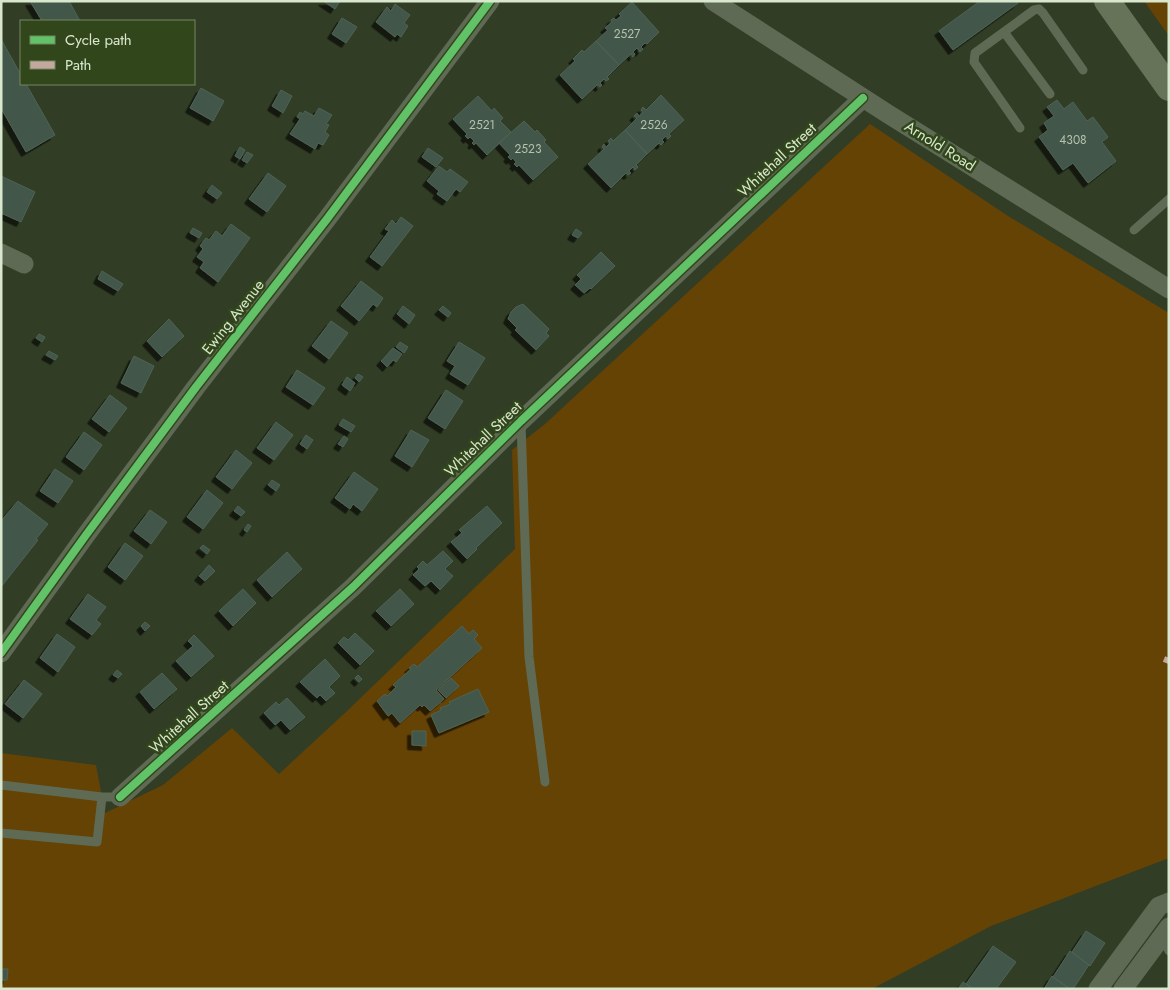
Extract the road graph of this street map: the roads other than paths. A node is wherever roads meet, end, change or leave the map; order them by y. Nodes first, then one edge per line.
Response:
1 (490, 1) edge
2 (714, 1) edge
3 (1107, 1) edge
4 (1004, 32) junction
5 (1083, 70) dead end
6 (1169, 88) edge
7 (1050, 94) dead end
8 (863, 98) junction
9 (1020, 128) dead end
10 (1169, 199) edge
11 (1134, 230) dead end
12 (1, 253) edge
13 (24, 264) dead end
14 (1169, 289) edge
15 (521, 420) junction
16 (1, 653) edge
17 (545, 782) dead end
18 (1, 785) edge
19 (111, 797) junction
20 (1, 833) edge
21 (1169, 902) edge
22 (1145, 924) junction
23 (1166, 938) edge
24 (1098, 989) edge
25 (1123, 989) edge

1 - 16 street, Ewing Avenue
2 - 8 street, Arnold Road
3 - 6 main road
4 - 5 lane
4 - 7 lane
4 - 9 lane
8 - 14 street, Arnold Road
8 - 15 street, Whitehall Street
10 - 11 lane
12 - 13 street
15 - 17 lane
15 - 19 street, Whitehall Street
18 - 19 lane
19 - 20 lane
21 - 22 street
22 - 23 lane
22 - 24 street
23 - 25 street

